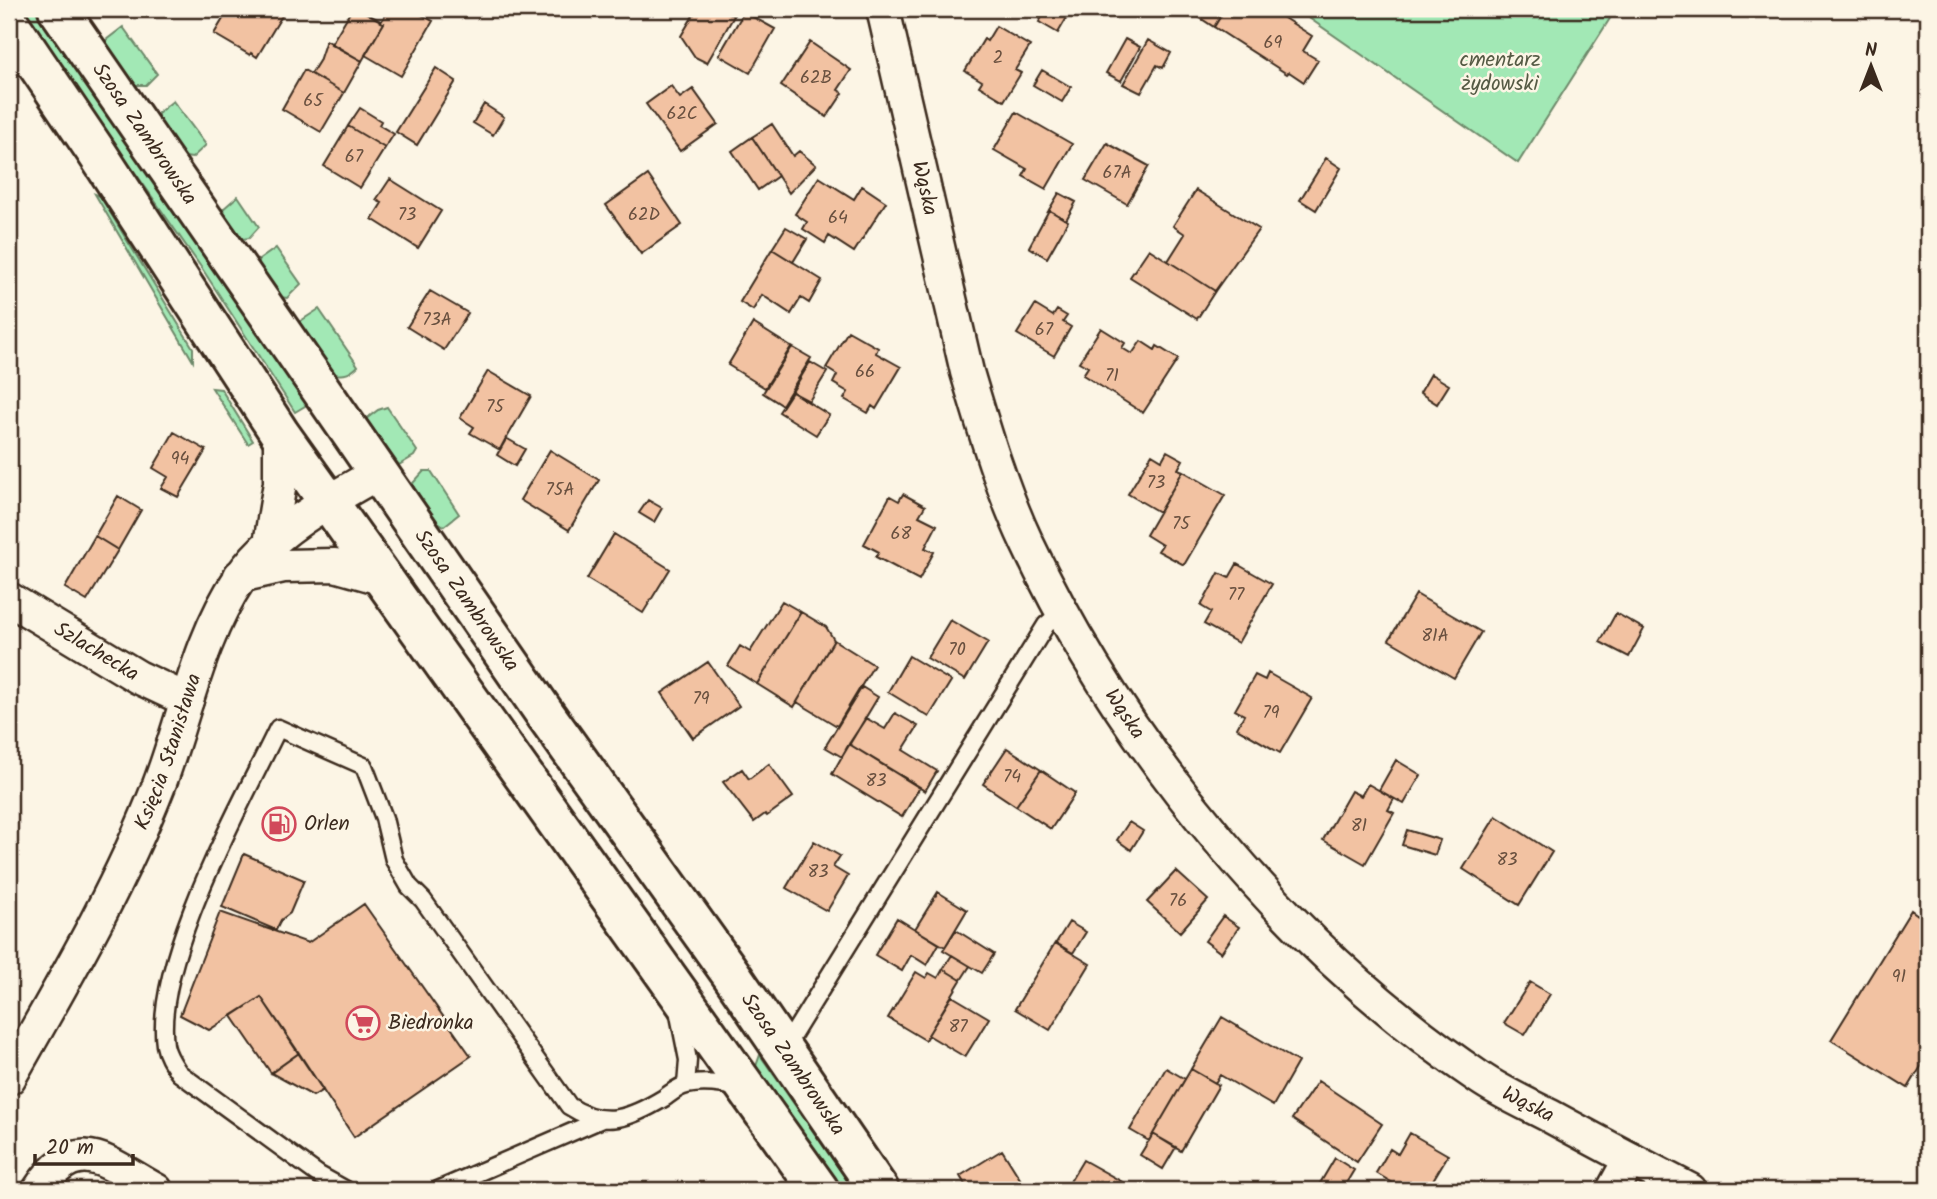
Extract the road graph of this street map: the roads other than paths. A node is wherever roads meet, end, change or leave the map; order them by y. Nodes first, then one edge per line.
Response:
1 (58, 9) edge
2 (883, 9) edge
3 (9, 23) edge
4 (279, 434) junction
5 (379, 473) junction
6 (327, 501) junction
7 (270, 544) junction
8 (240, 576) junction
9 (382, 578) junction
10 (9, 599) edge
11 (1061, 612) junction
12 (187, 700) junction
13 (610, 804) junction
14 (565, 837) junction
15 (669, 982) junction
16 (783, 1051) junction
17 (9, 1078) edge
18 (685, 1085) junction
19 (747, 1090) junction
20 (602, 1119) junction
21 (1630, 1159) junction
22 (39, 1190) edge
23 (156, 1190) edge
24 (346, 1190) edge
25 (438, 1190) edge
26 (819, 1190) edge
27 (879, 1190) edge
28 (1613, 1190) edge
29 (1690, 1190) edge

1 - 5 main road, Szosa Zambrowska
2 - 11 street, Wąska
3 - 4 main road
4 - 6 main road
4 - 7 street
5 - 6 street, Księcia Stanisława
5 - 13 main road, Szosa Zambrowska
6 - 7 street, Księcia Stanisława
6 - 9 main road
7 - 8 street, Księcia Stanisława
8 - 9 street
8 - 12 street, Księcia Stanisława
9 - 14 main road
10 - 12 street, Szlachecka
11 - 16 lane
11 - 21 street, Wąska
12 - 17 street, Księcia Stanisława
13 - 14 main road
13 - 16 main road, Szosa Zambrowska
14 - 15 main road
15 - 18 lane
15 - 19 main road
16 - 27 main road, Szosa Zambrowska
18 - 19 lane
18 - 20 lane
19 - 26 main road
20 - 24 lane
20 - 25 lane
21 - 28 street
21 - 29 street, Wąska
22 - 23 street

